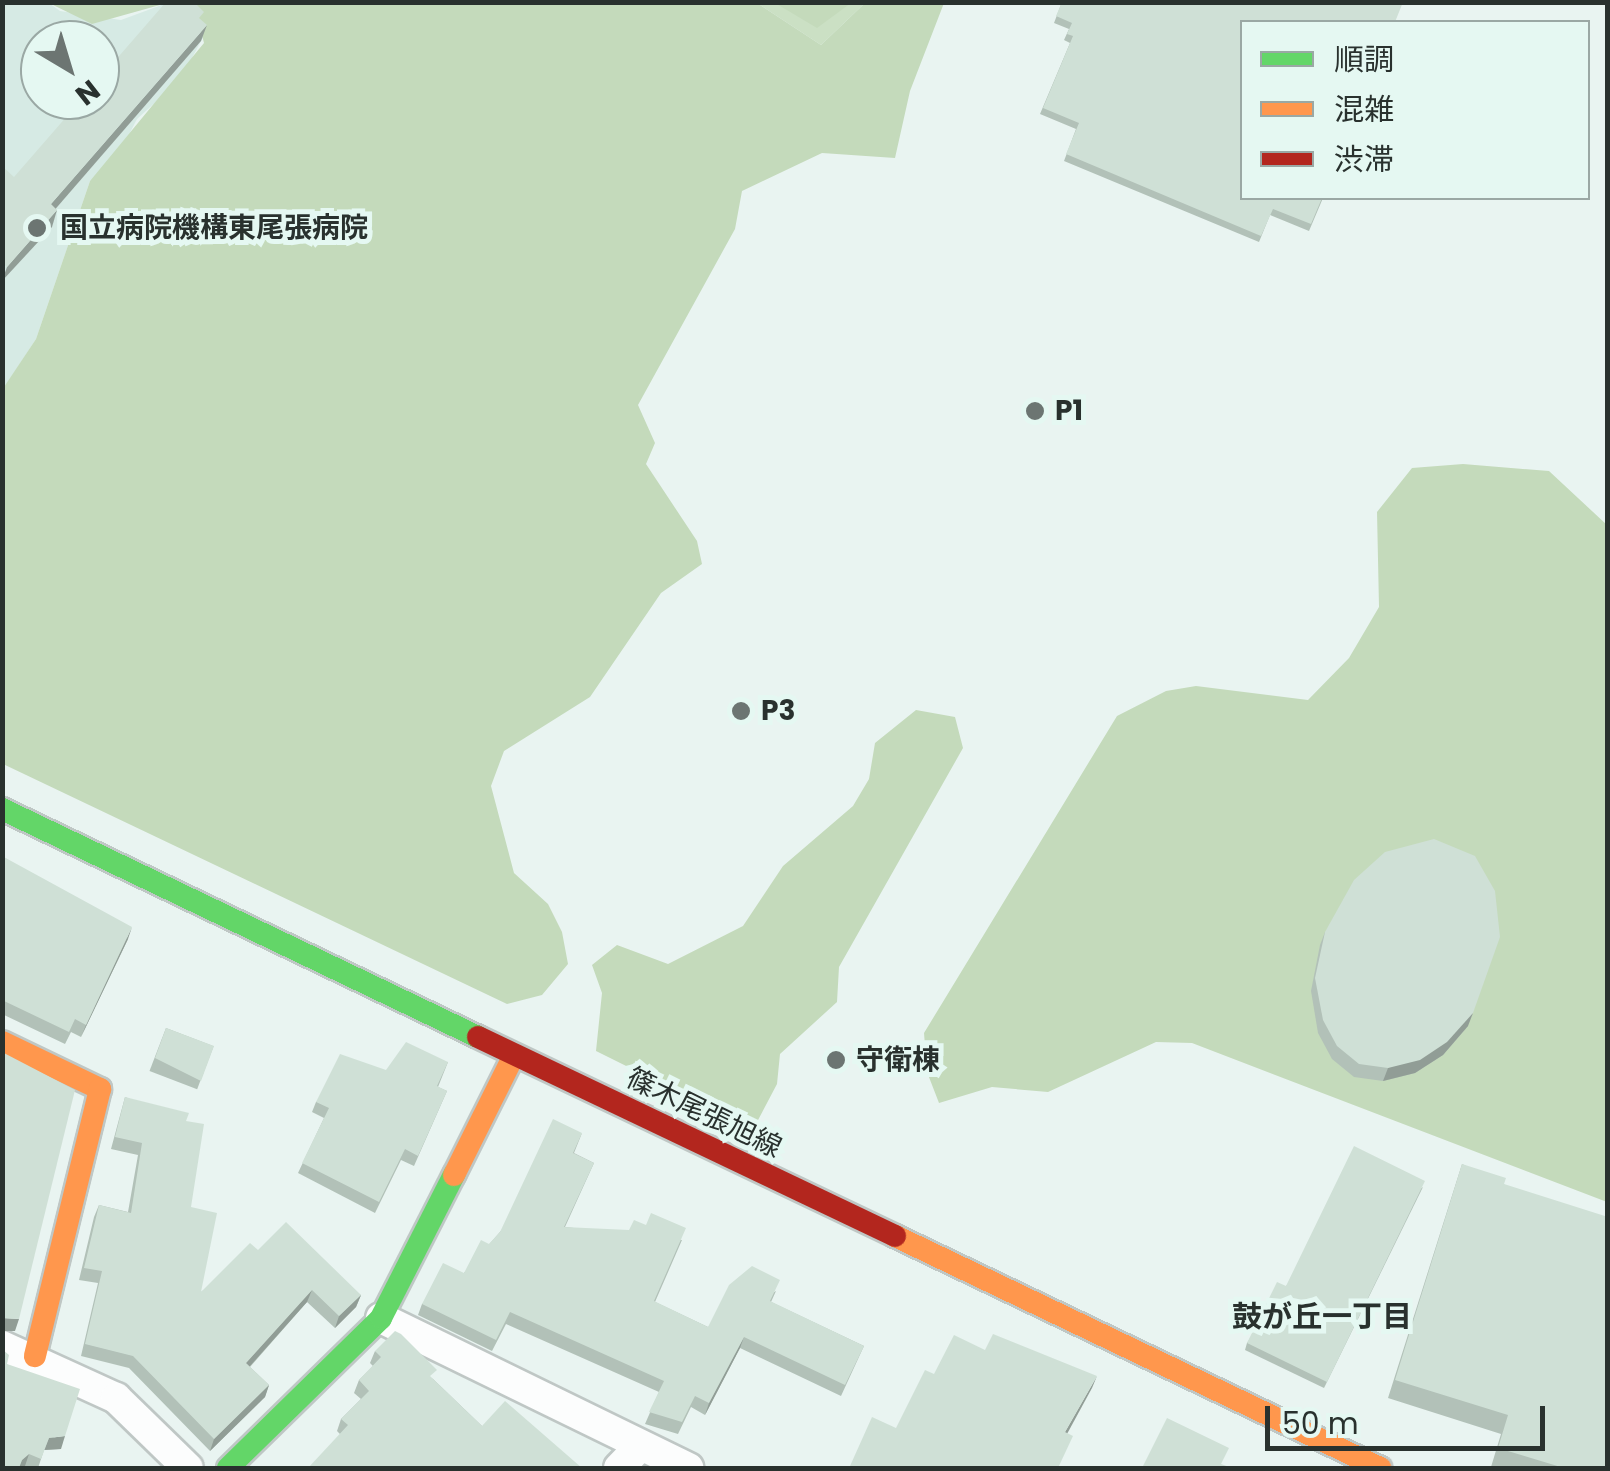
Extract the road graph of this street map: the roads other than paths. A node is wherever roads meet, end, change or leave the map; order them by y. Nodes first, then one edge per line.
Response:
1 (2, 809) edge
2 (2, 1042) edge
3 (514, 1055) junction
4 (381, 1318) junction
5 (2, 1346) edge
6 (35, 1356) junction
7 (629, 1457) edge
8 (188, 1468) edge
9 (228, 1468) edge
10 (688, 1468) edge
11 (1380, 1468) edge

1 - 3 main road, 篠木尾張旭線
2 - 6 main road
3 - 4 main road
3 - 11 main road, 篠木尾張旭線
4 - 7 street
4 - 9 main road
5 - 6 street
6 - 8 street
7 - 10 street

